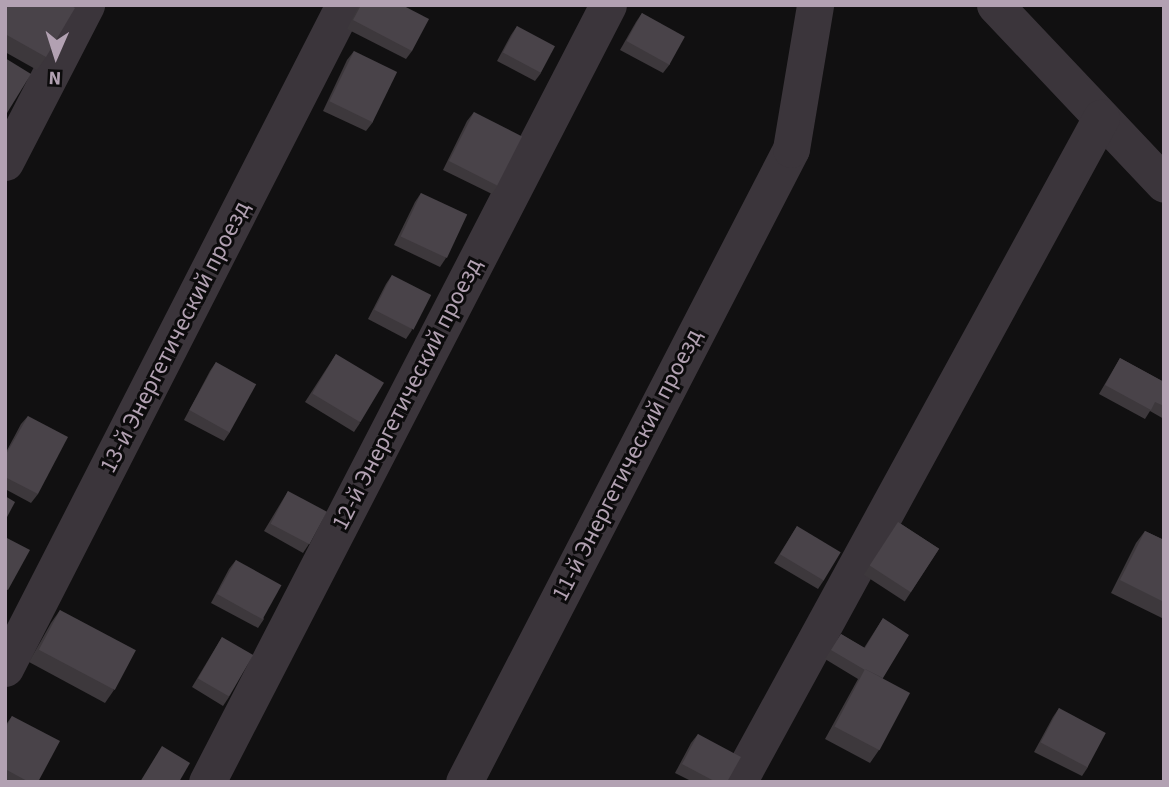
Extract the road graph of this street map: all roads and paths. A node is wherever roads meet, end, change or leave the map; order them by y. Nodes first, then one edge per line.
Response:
1 (86, 5) edge
2 (344, 5) edge
3 (608, 5) edge
4 (815, 5) edge
5 (995, 5) edge
6 (1101, 118) junction
7 (5, 162) edge
8 (1164, 184) edge
9 (5, 668) edge
10 (206, 782) edge
11 (464, 782) edge
12 (738, 782) edge

1 - 7 street
2 - 9 street, 13-й Энергетический проезд
3 - 10 street, 12-й Энергетический проезд
4 - 11 street, 11-й Энергетический проезд
5 - 6 street
6 - 8 street
6 - 12 street

